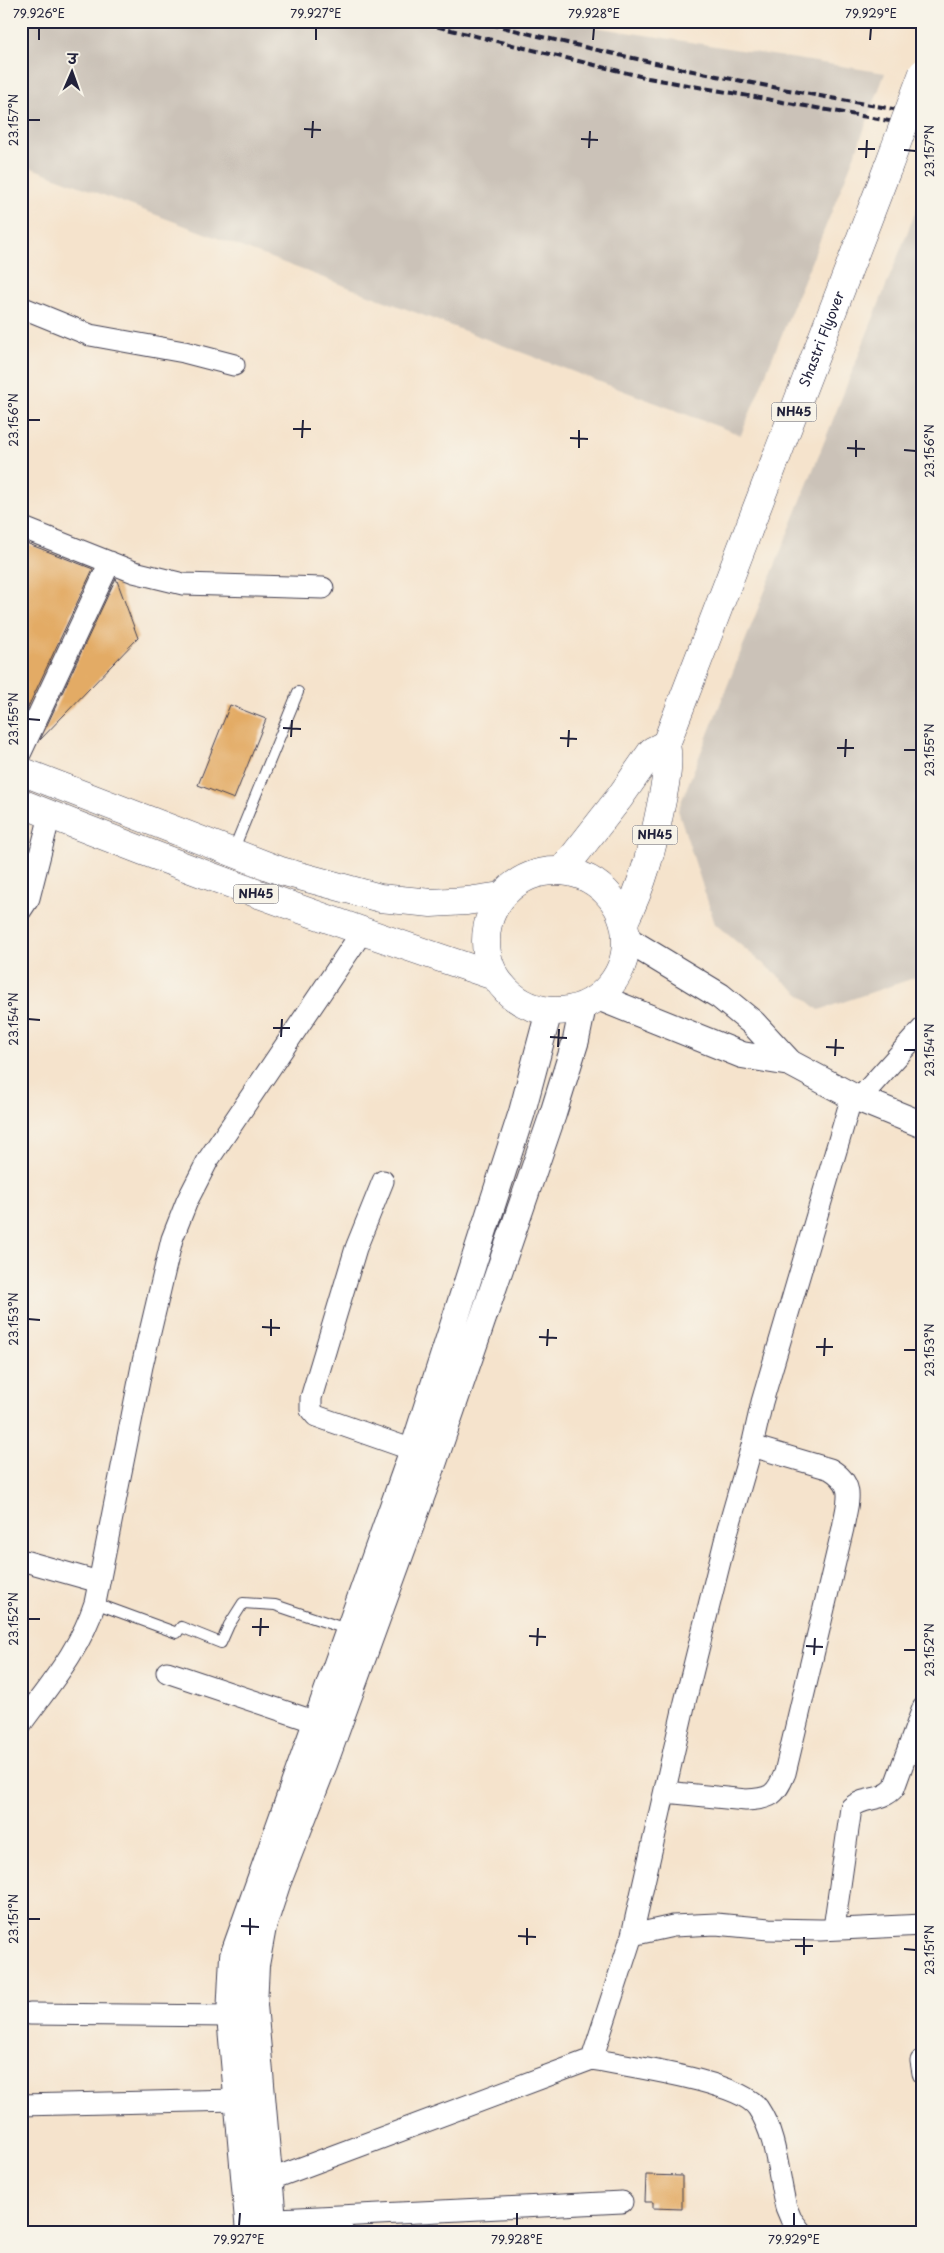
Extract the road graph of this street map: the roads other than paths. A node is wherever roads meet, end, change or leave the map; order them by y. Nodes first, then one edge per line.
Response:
1 (923, 73) edge
2 (21, 307) edge
3 (234, 365) dead end
4 (21, 528) edge
5 (110, 562) junction
6 (323, 588) dead end
7 (298, 692) dead end
8 (666, 744) junction
9 (21, 752) edge
10 (21, 772) edge
11 (21, 803) edge
12 (50, 815) junction
13 (233, 852) junction
14 (562, 871) junction
15 (501, 896) junction
16 (21, 910) edge
17 (625, 930) junction
18 (362, 932) junction
19 (494, 976) junction
20 (590, 1002) junction
21 (549, 1011) junction
22 (923, 1028) edge
23 (790, 1063) junction
24 (855, 1098) junction
25 (923, 1125) edge
26 (383, 1181) dead end
27 (752, 1446) junction
28 (413, 1450) junction
29 (21, 1560) edge
30 (99, 1582) junction
31 (95, 1603) junction
32 (349, 1630) junction
33 (166, 1672) dead end
34 (923, 1708) edge
35 (316, 1722) junction
36 (21, 1724) edge
37 (665, 1792) junction
38 (923, 1925) edge
39 (834, 1928) junction
40 (632, 1934) junction
41 (30, 2014) dead end
42 (230, 2016) junction
43 (592, 2059) junction
44 (262, 2096) junction
45 (236, 2100) junction
46 (21, 2104) edge
47 (269, 2180) junction
48 (244, 2182) junction
49 (622, 2202) dead end
50 (308, 2217) junction
51 (261, 2226) edge
52 (343, 2232) edge
53 (802, 2232) edge

1 - 8 highway, Shastri Flyover / NH45, bridge
2 - 3 street
4 - 5 street
5 - 6 street
5 - 9 street
7 - 13 lane
8 - 14 highway
8 - 17 highway, NH45
10 - 13 highway, NH45
11 - 12 highway, NH45
12 - 16 street
12 - 18 highway, NH45
13 - 15 highway, NH45
14 - 15 highway, NH45
14 - 17 highway, NH45
15 - 19 highway, NH45
17 - 20 highway, NH45
17 - 23 street
18 - 19 highway, NH45
18 - 30 street
19 - 21 highway, NH45
20 - 21 highway, NH45
20 - 23 street
20 - 44 street
21 - 28 street
22 - 24 street
23 - 24 street
24 - 25 street
24 - 27 street
26 - 28 street
27 - 37 street
27 - 37 street
28 - 32 street
29 - 30 street
30 - 31 street
31 - 32 lane
31 - 36 street
32 - 35 street
33 - 35 street
34 - 39 street
35 - 42 street
37 - 40 street
38 - 39 street
39 - 40 street
40 - 43 street
41 - 42 street
42 - 45 street
43 - 47 street
43 - 53 street
44 - 45 street
44 - 47 street
45 - 46 street
45 - 48 street
47 - 48 street
47 - 51 street
48 - 51 street
49 - 50 street
50 - 51 street
50 - 52 street

